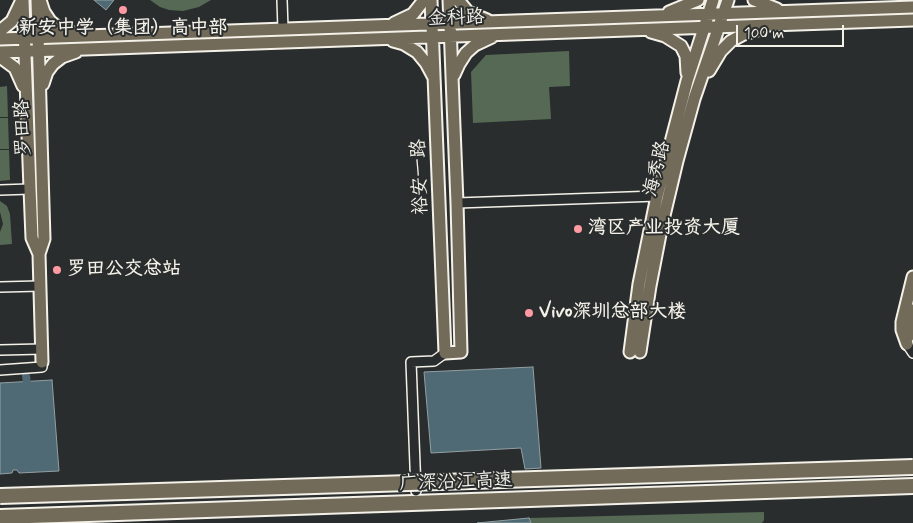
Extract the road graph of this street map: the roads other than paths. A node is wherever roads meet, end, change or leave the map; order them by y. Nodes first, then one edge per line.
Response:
1 (22, 0) edge
2 (38, 0) edge
3 (282, 0) edge
4 (424, 0) edge
5 (431, 0) edge
6 (449, 0) edge
7 (458, 0) edge
8 (698, 0) edge
9 (713, 0) edge
10 (728, 0) edge
11 (754, 0) edge
12 (865, 4) edge
13 (913, 7) edge
14 (783, 12) junction
15 (708, 14) junction
16 (723, 14) junction
17 (658, 16) junction
18 (913, 20) edge
19 (496, 22) junction
20 (432, 24) junction
21 (450, 24) junction
22 (778, 24) junction
23 (383, 26) junction
24 (719, 26) junction
25 (703, 27) junction
26 (283, 29) junction
27 (637, 29) junction
28 (0, 31) edge
29 (94, 35) junction
30 (495, 35) junction
31 (38, 37) junction
32 (433, 37) junction
33 (450, 37) junction
34 (25, 38) junction
35 (0, 39) edge
36 (381, 39) junction
37 (91, 48) junction
38 (25, 51) junction
39 (39, 51) junction
40 (0, 52) edge
41 (0, 58) edge
42 (687, 81) junction
43 (435, 82) junction
44 (452, 82) junction
45 (41, 98) junction
46 (694, 99) junction
47 (27, 100) junction
48 (30, 189) junction
49 (0, 190) edge
50 (657, 196) junction
51 (457, 203) junction
52 (39, 254) junction
53 (913, 276) edge
54 (40, 286) junction
55 (0, 287) edge
56 (913, 310) edge
57 (910, 348) edge
58 (42, 349) junction
59 (0, 350) edge
60 (445, 353) junction
61 (42, 362) joint
62 (0, 370) edge
63 (913, 467) edge
64 (913, 486) edge
65 (416, 491) dead end
66 (0, 496) edge
67 (0, 517) edge

1 - 28 main road
1 - 34 main road, 罗田路
2 - 29 main road
2 - 31 main road, 罗田路
3 - 26 street
4 - 23 main road
5 - 20 main road, 裕安一路
6 - 21 main road, 裕安一路
7 - 19 main road
8 - 17 main road
9 - 15 main road, 海秀路
10 - 16 main road, 海秀路
11 - 14 main road
12 - 13 main road, 金科路
12 - 14 main road, 金科路
14 - 16 main road, 金科路
15 - 16 main road, 金科路
15 - 17 main road, 金科路
15 - 25 main road, 海秀路
16 - 24 main road, 海秀路
17 - 19 main road, 金科路
18 - 22 main road, 金科路
19 - 21 main road, 金科路
20 - 21 main road, 金科路
20 - 23 main road, 金科路
20 - 32 main road, 裕安一路
21 - 33 main road, 裕安一路
22 - 24 main road, 金科路
22 - 46 main road
23 - 26 main road, 金科路
24 - 25 main road, 金科路
24 - 46 main road, 海秀路
25 - 27 main road, 金科路
25 - 42 main road, 海秀路
26 - 29 main road, 金科路
27 - 30 main road, 金科路
27 - 42 main road
29 - 31 main road, 金科路
30 - 33 main road, 金科路
30 - 44 main road
31 - 34 main road, 金科路
31 - 39 main road, 罗田路
32 - 33 main road, 金科路
32 - 36 main road, 金科路
32 - 43 main road, 裕安一路
33 - 44 main road, 裕安一路
34 - 35 main road, 金科路
34 - 38 main road, 罗田路
36 - 37 main road, 金科路
36 - 43 main road
37 - 39 main road, 金科路
37 - 45 main road
38 - 39 main road, 金科路
38 - 40 main road, 金科路
38 - 47 main road, 罗田路
39 - 45 main road, 罗田路
41 - 47 main road
42 - 50 main road, 海秀路
43 - 60 main road, 裕安一路
44 - 51 main road, 裕安一路
45 - 52 main road, 罗田路
46 - 50 main road, 海秀路
47 - 48 main road, 罗田路
48 - 49 street
48 - 52 main road, 罗田路
50 - 51 street
51 - 60 main road, 裕安一路
52 - 54 main road, 罗田路
53 - 57 main road
54 - 55 street
54 - 58 main road, 罗田路
56 - 57 main road
58 - 59 street
58 - 61 main road, 罗田路
60 - 65 street
61 - 62 street
63 - 66 highway, 广深沿江高速, bridge
64 - 67 highway, 广深沿江高速

